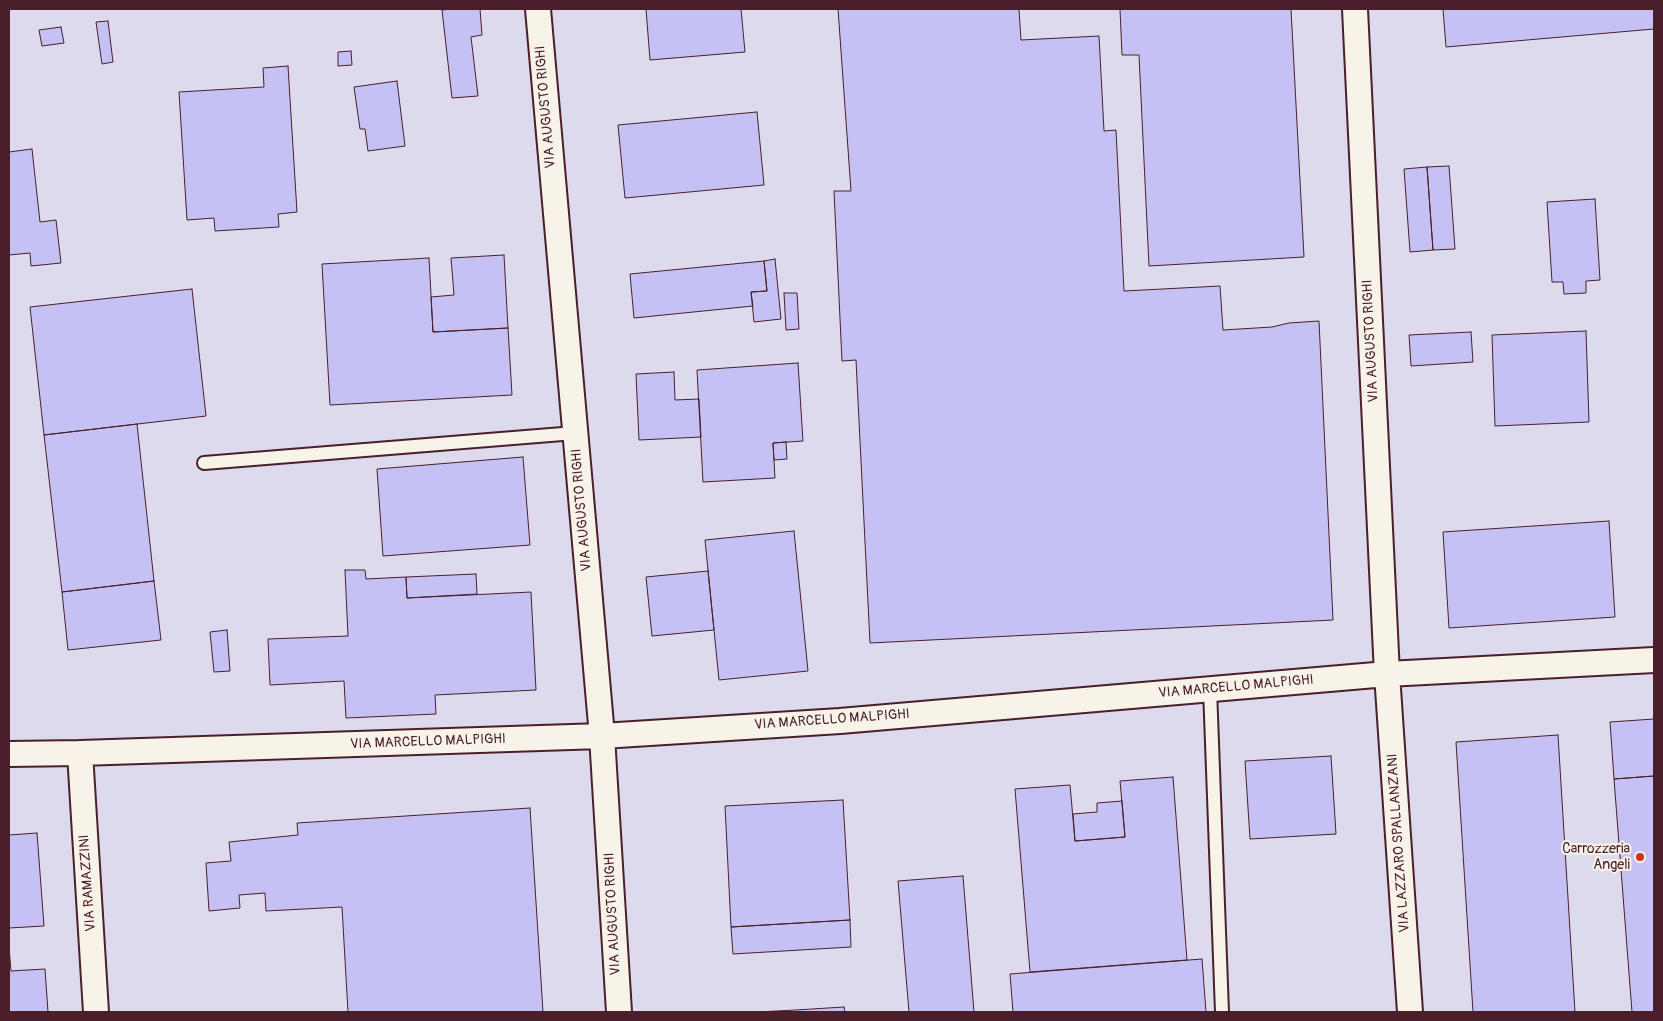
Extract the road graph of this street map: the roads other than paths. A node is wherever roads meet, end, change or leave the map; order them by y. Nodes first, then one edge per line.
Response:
1 (538, 9) edge
2 (1355, 9) edge
3 (575, 433) junction
4 (204, 463) dead end
5 (1654, 660) edge
6 (1387, 674) junction
7 (1210, 689) junction
8 (602, 736) junction
9 (80, 753) junction
10 (9, 754) edge
11 (96, 1012) edge
12 (619, 1012) edge
13 (1222, 1012) edge
14 (1410, 1012) edge

1 - 3 street, VIA AUGUSTO RIGHI
2 - 6 street, VIA AUGUSTO RIGHI
3 - 4 lane
3 - 8 street, VIA AUGUSTO RIGHI
5 - 6 street, VIA MARCELLO MALPIGHI
6 - 7 street, VIA MARCELLO MALPIGHI
6 - 14 street, VIA LAZZARO SPALLANZANI
7 - 8 street, VIA MARCELLO MALPIGHI
7 - 13 lane
8 - 9 street, VIA MARCELLO MALPIGHI
8 - 12 street, VIA AUGUSTO RIGHI
9 - 10 street, VIA MARCELLO MALPIGHI
9 - 11 street, VIA RAMAZZINI

